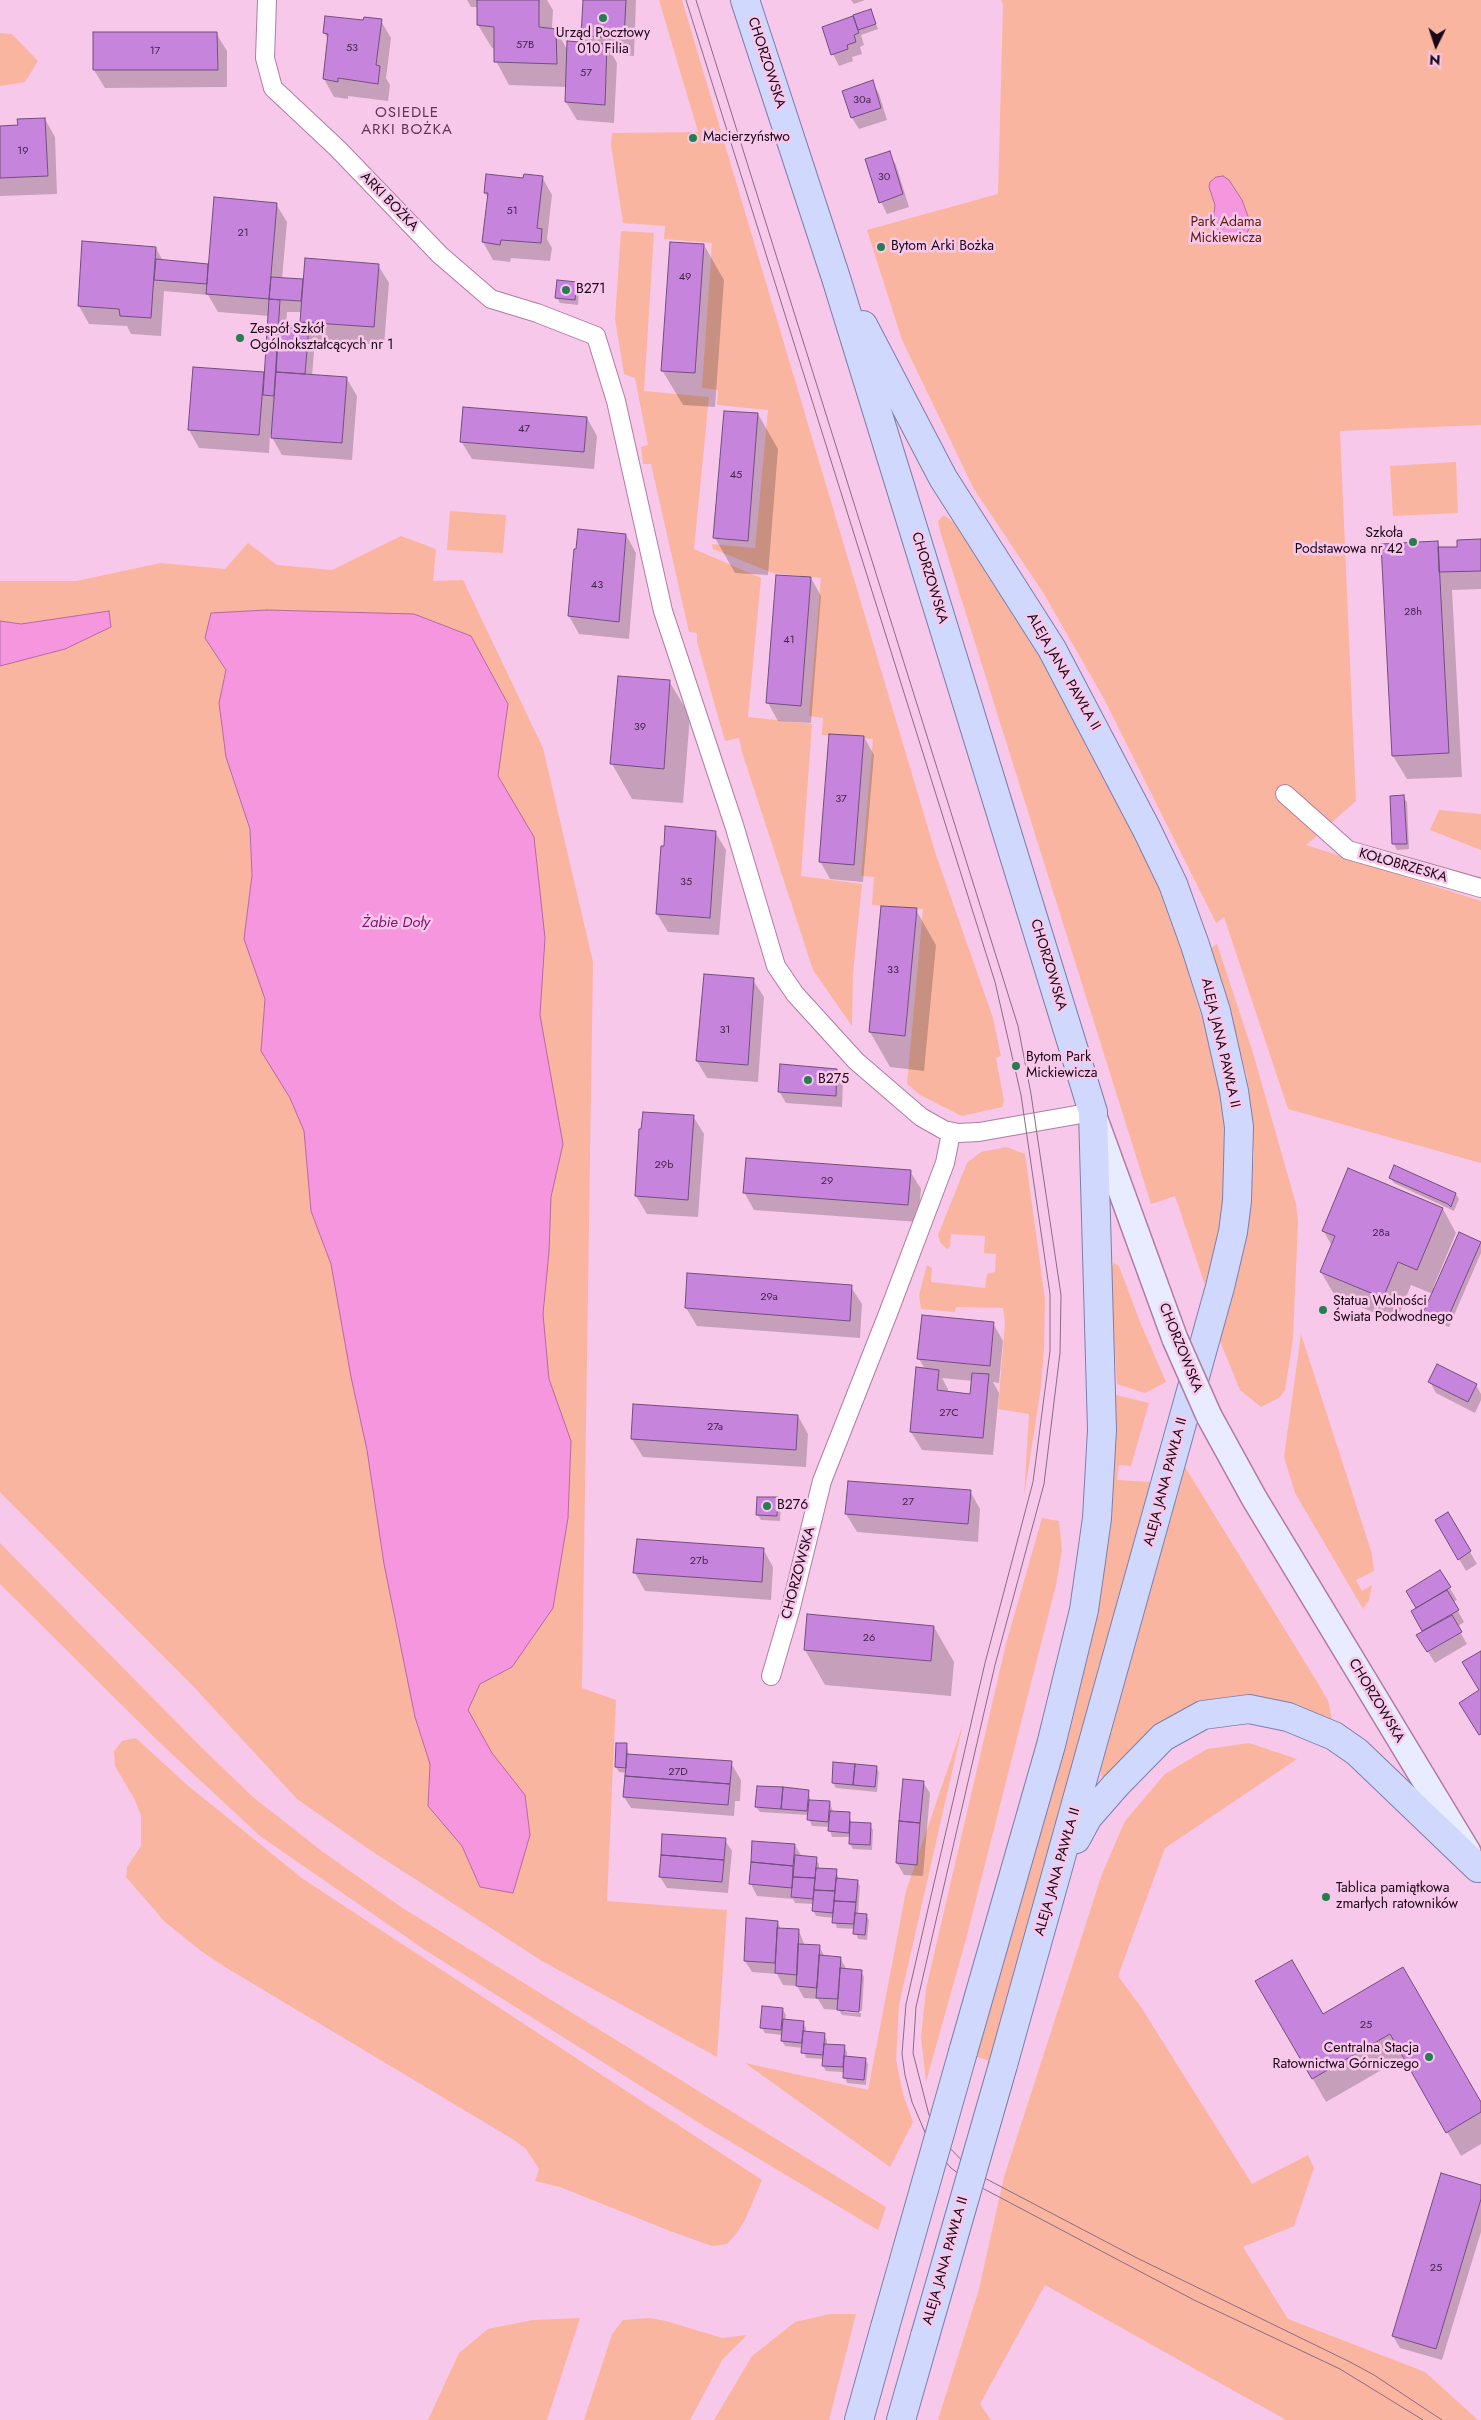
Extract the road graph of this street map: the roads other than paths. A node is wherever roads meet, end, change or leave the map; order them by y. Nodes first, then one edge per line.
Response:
1 (267, 0) edge
2 (745, 0) edge
3 (836, 278) junction
4 (1285, 794) dead end
5 (1481, 888) edge
6 (1093, 1112) junction
7 (951, 1132) junction
8 (771, 1676) dead end
9 (1479, 1870) edge
10 (1058, 1871) junction
11 (860, 2420) edge
12 (901, 2420) edge

1 - 7 street, ARKI BOŻKA
2 - 3 main road, CHORZOWSKA
3 - 6 main road, CHORZOWSKA
3 - 10 main road, ALEJA JANA PAWŁA II
4 - 5 street, KOŁOBRZESKA
6 - 7 street
6 - 9 main road, CHORZOWSKA, bridge
6 - 11 main road, bridge
7 - 8 street, CHORZOWSKA
9 - 10 main road
10 - 12 main road, ALEJA JANA PAWŁA II, bridge

